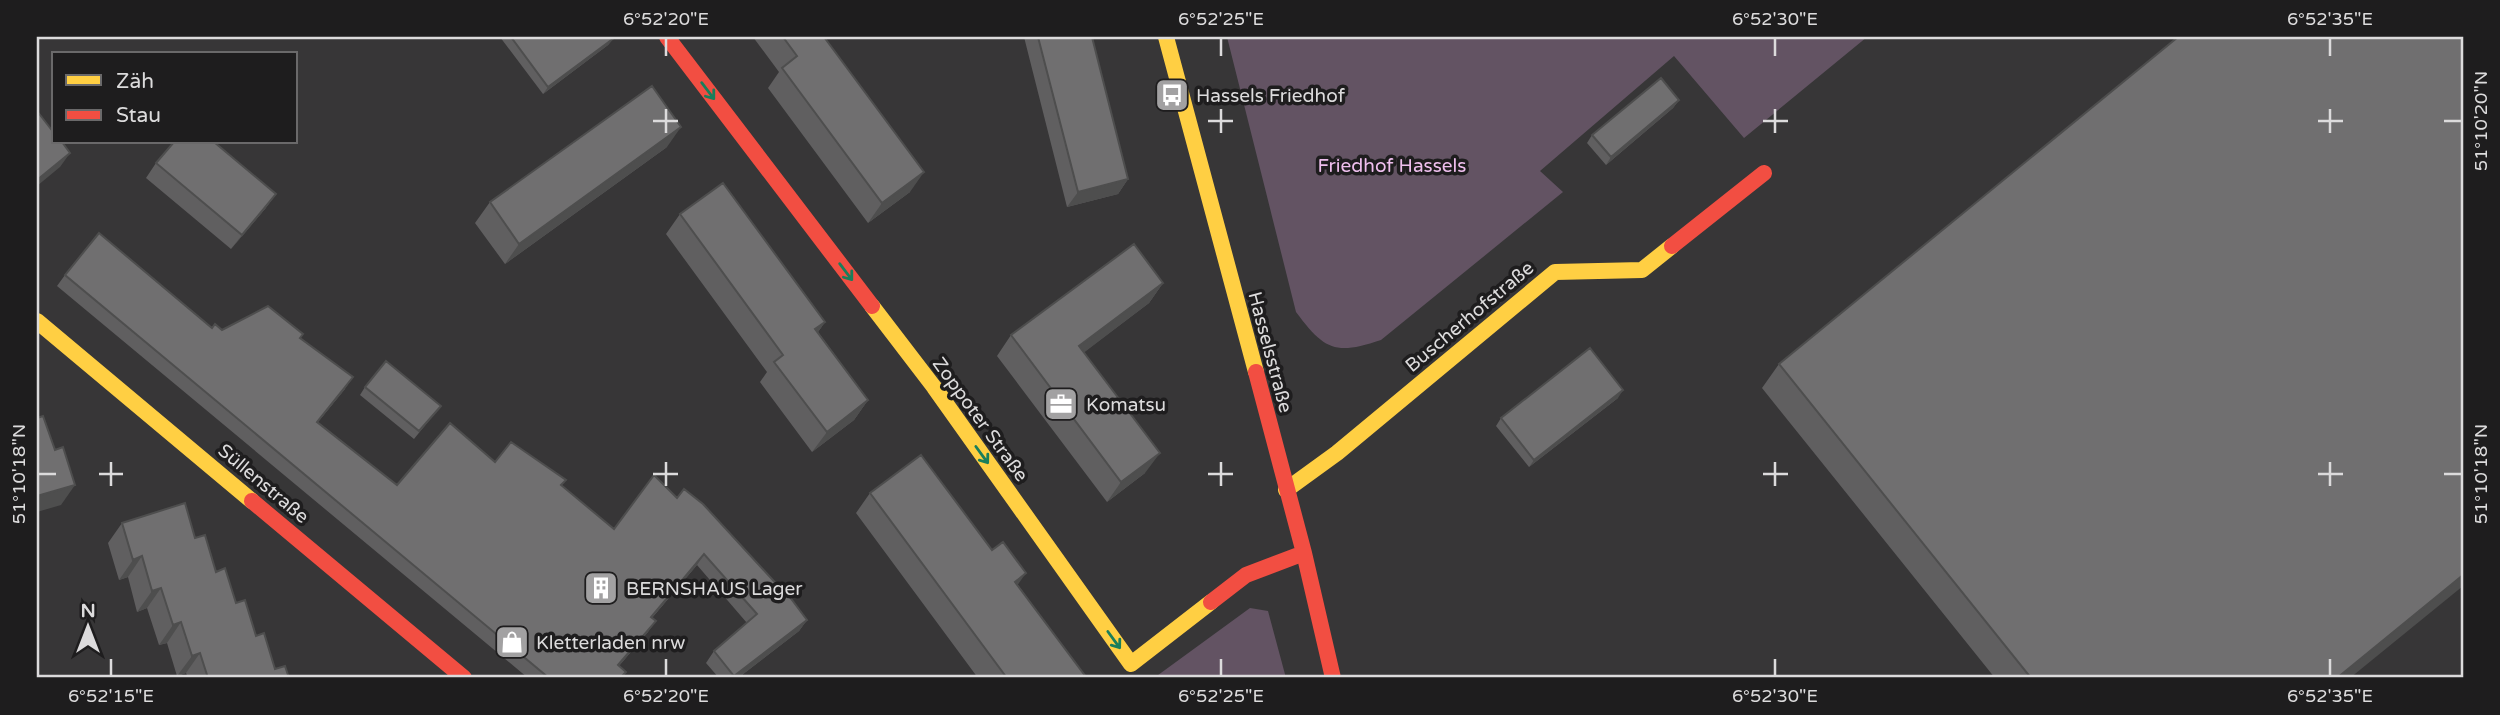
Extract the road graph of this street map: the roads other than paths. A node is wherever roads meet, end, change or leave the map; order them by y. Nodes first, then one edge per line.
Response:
1 (667, 37) edge
2 (1167, 37) edge
3 (1764, 173) dead end
4 (37, 321) edge
5 (1286, 490) junction
6 (1304, 553) junction
7 (464, 678) edge
8 (1333, 678) edge

1 -> 6 street, Zoppoter Straße
2 - 5 street, Hasselsstraße
3 - 5 street, Buscherhofstraße
4 - 7 street, Süllenstraße
5 - 6 street, Hasselsstraße
6 - 8 street, Hasselsstraße

